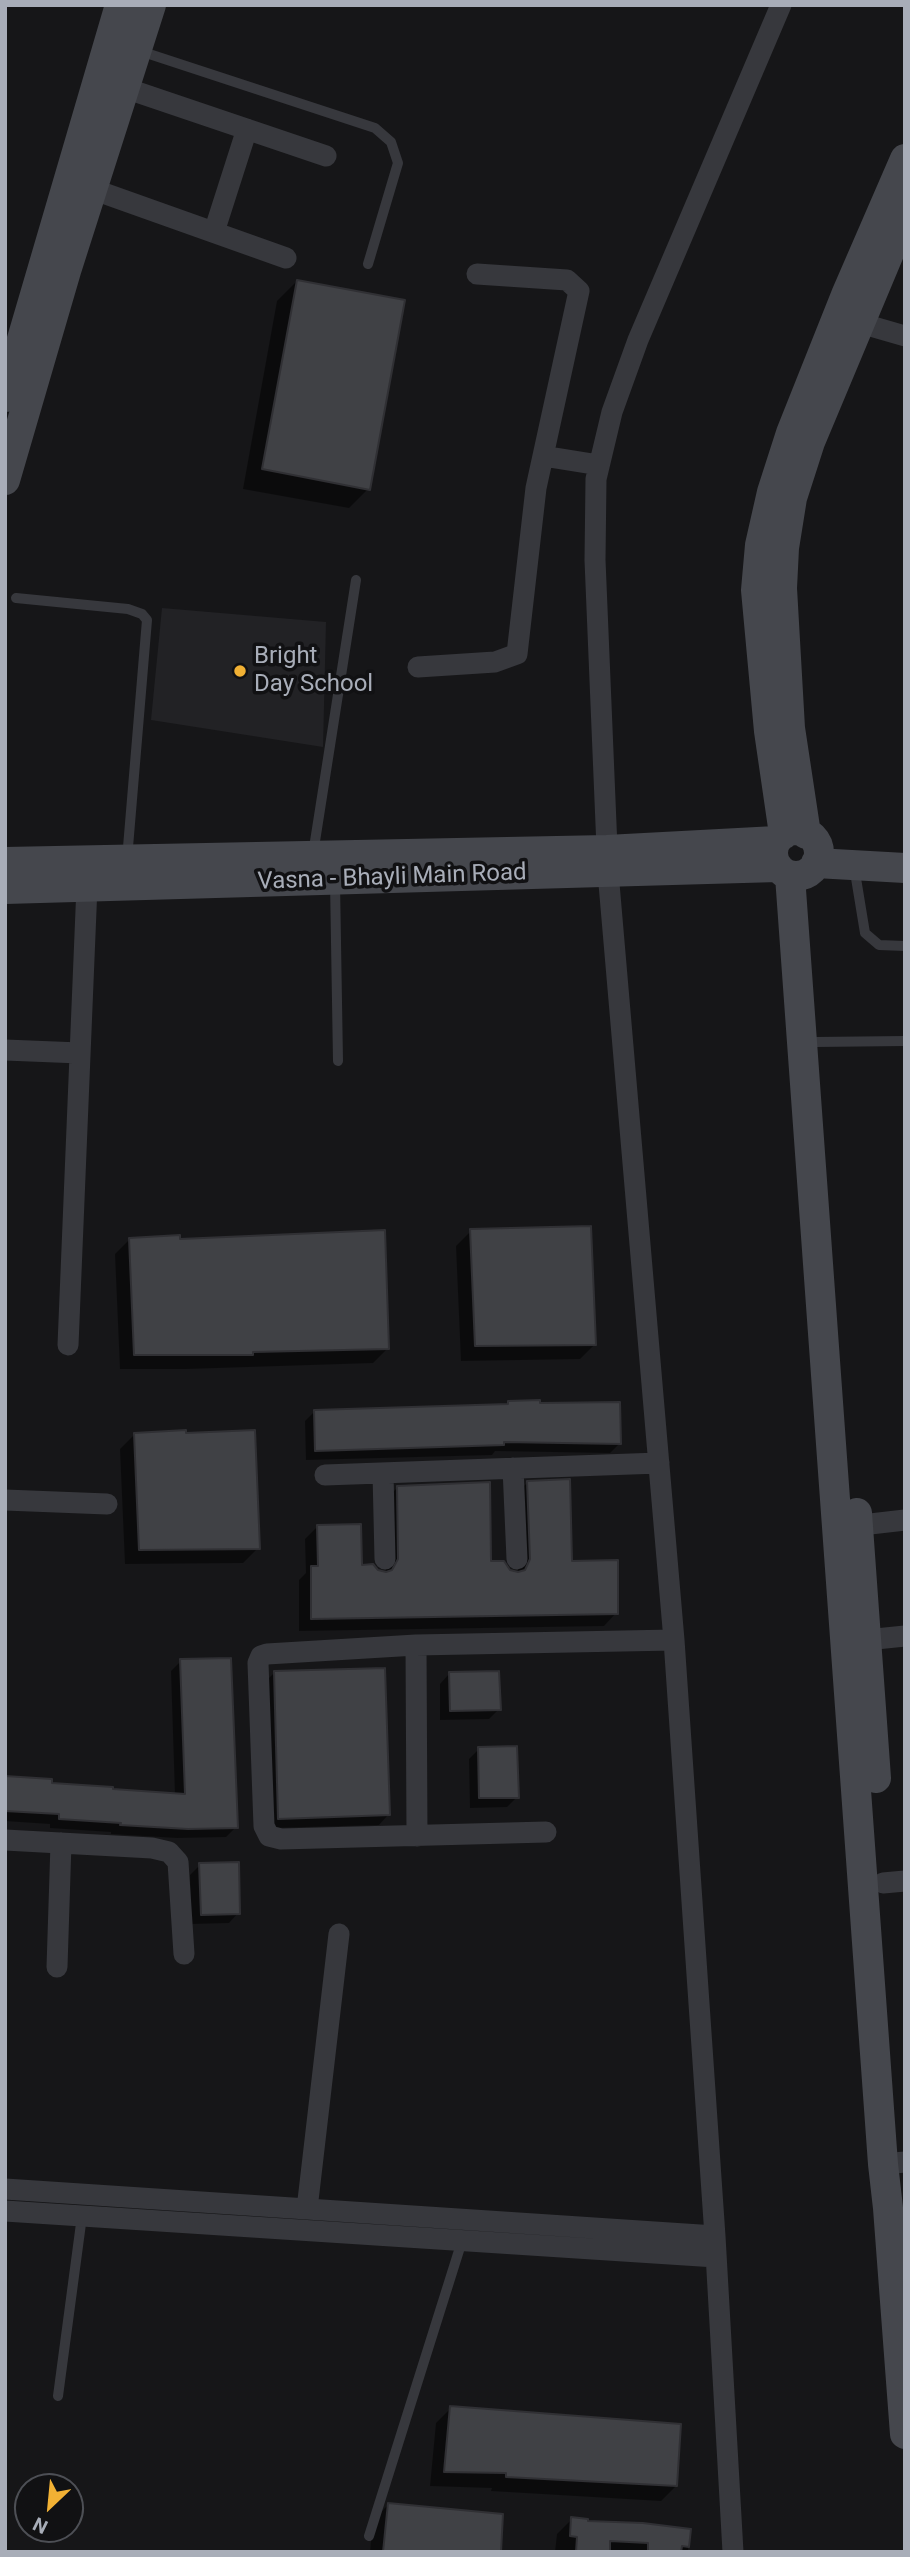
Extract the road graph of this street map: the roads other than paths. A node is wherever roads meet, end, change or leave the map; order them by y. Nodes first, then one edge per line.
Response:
1 (120, 5) edge
2 (151, 5) edge
3 (781, 5) edge
4 (123, 47) junction
5 (125, 88) junction
6 (247, 129) junction
7 (326, 156) dead end
8 (905, 159) edge
9 (92, 189) junction
10 (905, 215) edge
11 (214, 232) junction
12 (286, 258) dead end
13 (368, 264) dead end
14 (477, 274) dead end
15 (848, 320) junction
16 (905, 336) edge
17 (5, 397) edge
18 (543, 456) junction
19 (599, 465) junction
20 (5, 480) edge
21 (356, 580) dead end
22 (16, 598) dead end
23 (418, 667) dead end
24 (905, 847) edge
25 (797, 854) junction
26 (312, 856) junction
27 (127, 859) junction
28 (608, 861) junction
29 (5, 862) edge
30 (854, 865) junction
31 (905, 867) edge
32 (335, 879) junction
33 (87, 886) junction
34 (5, 889) edge
35 (905, 946) edge
36 (905, 1041) edge
37 (815, 1042) junction
38 (5, 1050) edge
39 (80, 1053) junction
40 (338, 1061) dead end
41 (68, 1345) dead end
42 (659, 1463) junction
43 (513, 1468) junction
44 (383, 1473) junction
45 (325, 1475) dead end
46 (5, 1500) edge
47 (107, 1504) dead end
48 (905, 1520) edge
49 (848, 1527) junction
50 (385, 1559) dead end
51 (517, 1559) dead end
52 (905, 1636) edge
53 (674, 1640) junction
54 (866, 1640) junction
55 (416, 1645) junction
56 (546, 1832) dead end
57 (417, 1836) junction
58 (5, 1840) edge
59 (61, 1843) junction
60 (894, 1882) edge
61 (339, 1934) dead end
62 (184, 1954) dead end
63 (57, 1967) dead end
64 (899, 2167) edge
65 (5, 2189) edge
66 (897, 2207) edge
67 (307, 2209) junction
68 (5, 2211) edge
69 (82, 2216) junction
70 (462, 2241) junction
71 (716, 2246) junction
72 (58, 2396) dead end
73 (905, 2434) edge
74 (369, 2536) dead end
75 (733, 2552) edge

1 - 4 main road
2 - 4 main road
3 - 19 street
4 - 5 main road
4 - 13 lane
4 - 17 main road
5 - 6 street
5 - 9 main road
6 - 7 street
6 - 11 street
8 - 15 main road
9 - 11 street
9 - 20 main road
10 - 15 main road
11 - 12 street
14 - 18 street
15 - 16 street
15 - 25 main road
18 - 19 street
18 - 23 street
19 - 28 street
21 - 26 lane
22 - 27 lane
24 - 25 main road, Vasna - Bhayli Main Road
25 - 28 main road, Vasna - Bhayli Main Road
25 - 30 main road, Vasna - Bhayli Main Road
25 - 37 main road
25 - 49 main road
26 - 27 main road, Vasna - Bhayli Main Road
26 - 28 main road, Vasna - Bhayli Main Road
27 - 29 main road, Vasna - Bhayli Main Road
28 - 32 main road, Vasna - Bhayli Main Road
28 - 42 street
30 - 31 main road, Vasna - Bhayli Main Road
30 - 35 lane
32 - 33 main road, Vasna - Bhayli Main Road
32 - 40 lane
33 - 34 main road, Vasna - Bhayli Main Road
33 - 39 street
36 - 37 lane
37 - 49 main road
38 - 39 street
39 - 41 street
42 - 43 street
42 - 53 street
43 - 44 street
43 - 51 street
44 - 45 street
44 - 50 street
46 - 47 street
48 - 49 street
49 - 54 main road
49 - 64 main road
52 - 54 street
53 - 55 street
53 - 71 street
54 - 60 main road
55 - 57 street
55 - 57 street
56 - 57 street
58 - 59 street
59 - 62 street
59 - 63 street
60 - 64 main road
61 - 67 street
64 - 66 main road
65 - 67 street
66 - 73 main road
67 - 71 street
68 - 69 street
69 - 70 street
69 - 72 lane
70 - 71 street
70 - 74 lane
71 - 75 street

